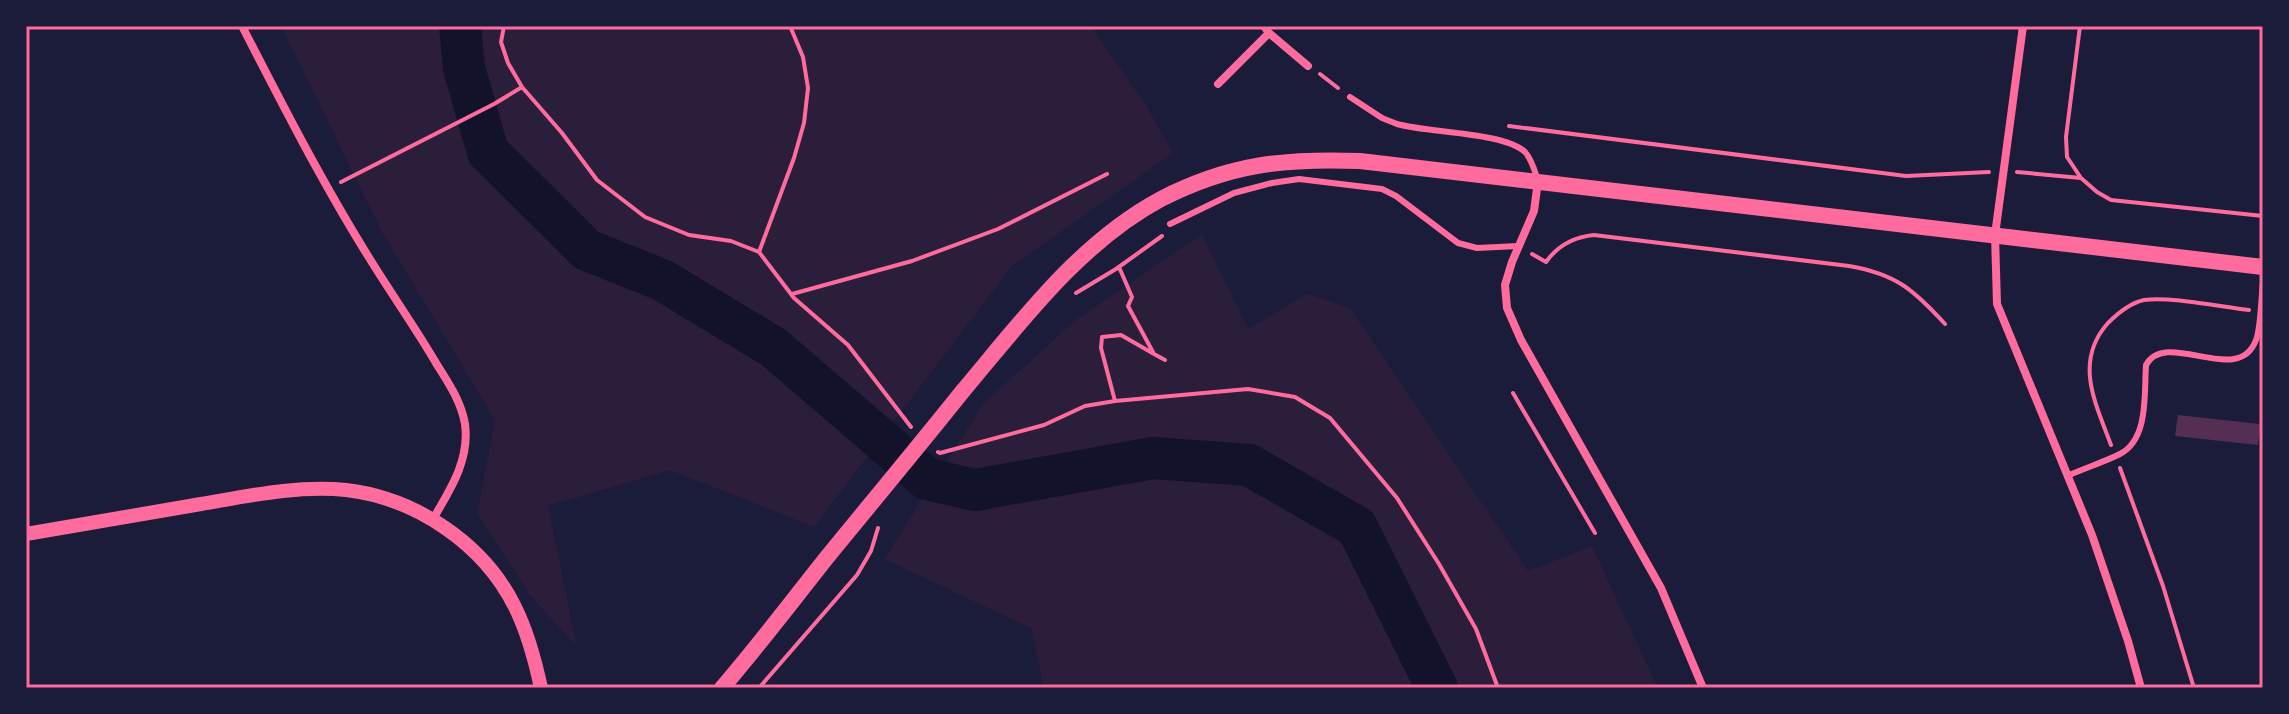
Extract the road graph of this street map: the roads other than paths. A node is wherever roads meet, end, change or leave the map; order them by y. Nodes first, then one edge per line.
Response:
1 (242, 26) edge
2 (2023, 26) edge
3 (1266, 30) edge
4 (1308, 66) road end
5 (1218, 84) dead end
6 (1350, 97) road end
7 (1538, 181) junction
8 (1170, 224) road end
9 (1995, 235) junction
10 (1518, 246) junction
11 (2263, 267) edge
12 (2263, 283) edge
13 (2067, 476) junction
14 (433, 519) junction
15 (26, 534) edge
16 (541, 688) edge
17 (722, 688) edge
18 (1703, 688) edge
19 (2141, 688) edge

1 - 14 street
2 - 9 street
3 - 4 street
3 - 5 street
6 - 7 lane
7 - 9 main road
7 - 10 street
7 - 17 main road
8 - 10 lane
9 - 11 main road
9 - 13 street
10 - 18 street
12 - 13 lane
13 - 19 street
14 - 15 street
14 - 16 street

